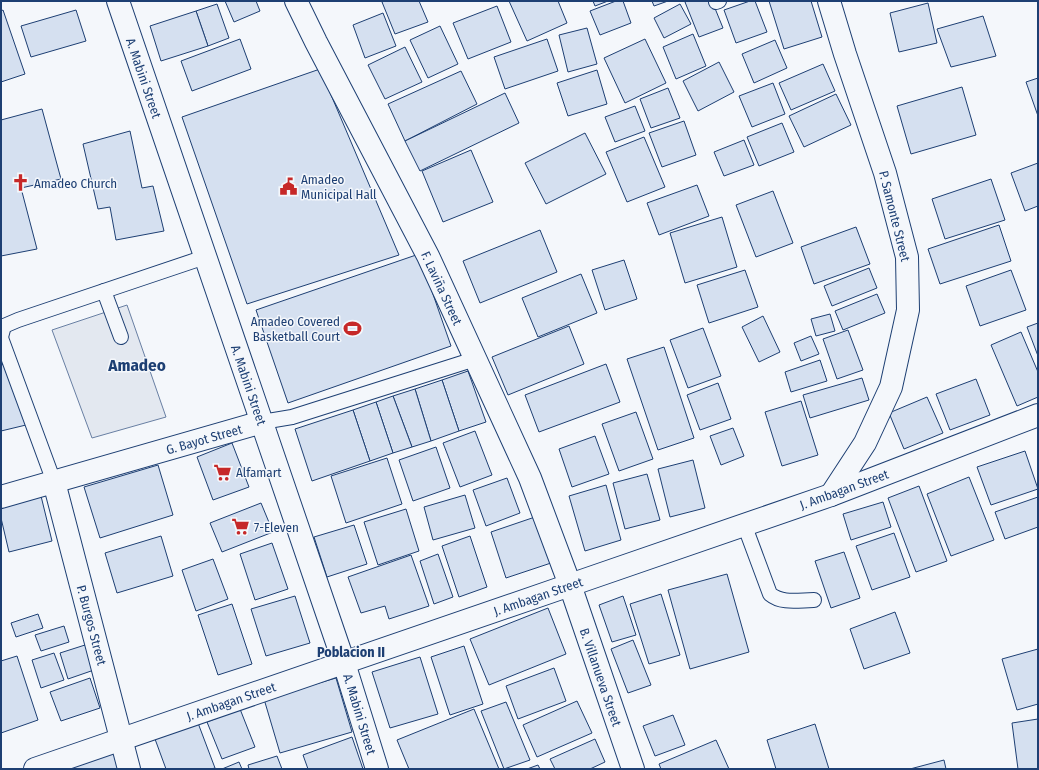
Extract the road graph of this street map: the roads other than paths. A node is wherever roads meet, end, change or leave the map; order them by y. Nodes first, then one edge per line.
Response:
1 (118, 1) edge
2 (296, 1) edge
3 (829, 1) edge
4 (205, 258) junction
5 (104, 291) junction
6 (1, 337) edge
7 (121, 337) dead end
8 (476, 359) junction
9 (1038, 415) edge
10 (262, 422) junction
11 (54, 482) junction
12 (831, 495) junction
13 (1, 497) edge
14 (744, 524) junction
15 (570, 584) junction
16 (814, 600) dead end
17 (344, 662) junction
18 (122, 739) junction
19 (35, 769) edge
20 (129, 769) edge
21 (377, 769) edge
22 (633, 769) edge

1 - 4 street, A. Mabini Street
2 - 8 street, F. Laviña Street
3 - 12 street, P. Samonte Street
4 - 5 lane
4 - 10 street, A. Mabini Street
5 - 6 lane
5 - 7 lane
6 - 11 lane
8 - 10 lane, G. Bayot Street
8 - 15 street, F. Laviña Street
9 - 12 street, J. Ambagan Street
10 - 11 street, G. Bayot Street
10 - 17 street, A. Mabini Street
11 - 13 street, G. Bayot Street
11 - 18 street, P. Burgos Street
12 - 14 street, J. Ambagan Street
14 - 15 street, J. Ambagan Street
14 - 16 lane
15 - 17 street, J. Ambagan Street
15 - 22 street, B. Villanueva Street
17 - 18 street, J. Ambagan Street
17 - 21 street, A. Mabini Street
18 - 19 street, J. Ambagan Street
18 - 20 street, P. Burgos Street

